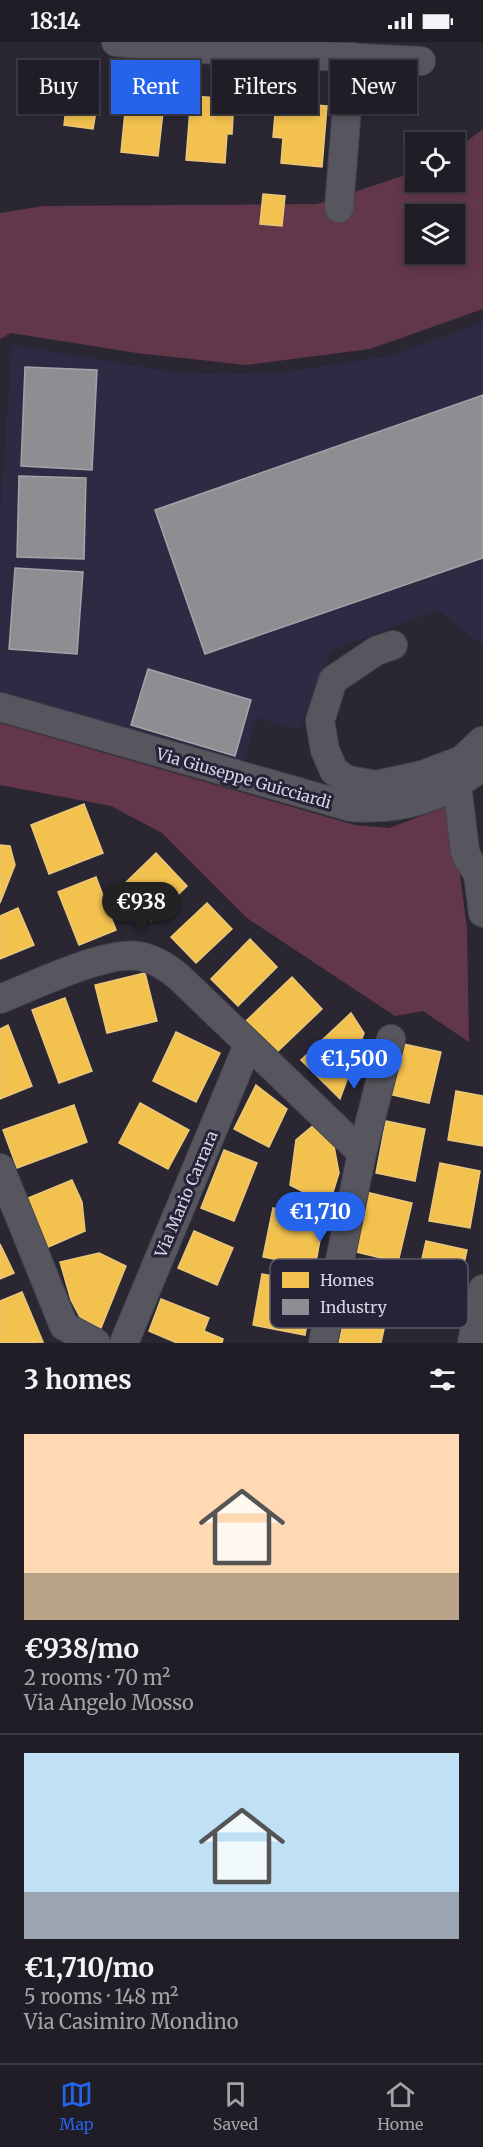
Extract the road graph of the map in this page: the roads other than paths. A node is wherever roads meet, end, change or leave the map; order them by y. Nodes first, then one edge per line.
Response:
1 (116, 42) edge
2 (351, 57) junction
3 (421, 61) dead end
4 (339, 208) dead end
5 (393, 645) dead end
6 (0, 707) edge
7 (483, 742) edge
8 (483, 766) edge
9 (457, 785) junction
10 (483, 913) edge
11 (0, 999) edge
12 (391, 1039) dead end
13 (248, 1045) junction
14 (362, 1153) junction
15 (0, 1168) edge
16 (340, 1259) edge
17 (483, 1289) edge
18 (326, 1328) edge
19 (96, 1343) edge
20 (124, 1343) edge
21 (323, 1343) edge
22 (472, 1343) edge

1 - 2 street
2 - 3 street
2 - 4 street
5 - 7 street
6 - 9 street, Via Giuseppe Guicciardi
8 - 9 street, Via Giuseppe Guicciardi
9 - 10 street
11 - 13 street
12 - 14 street
13 - 14 street
13 - 20 street, Via Mario Carrara
14 - 16 street
15 - 19 street
17 - 22 street
18 - 21 street

